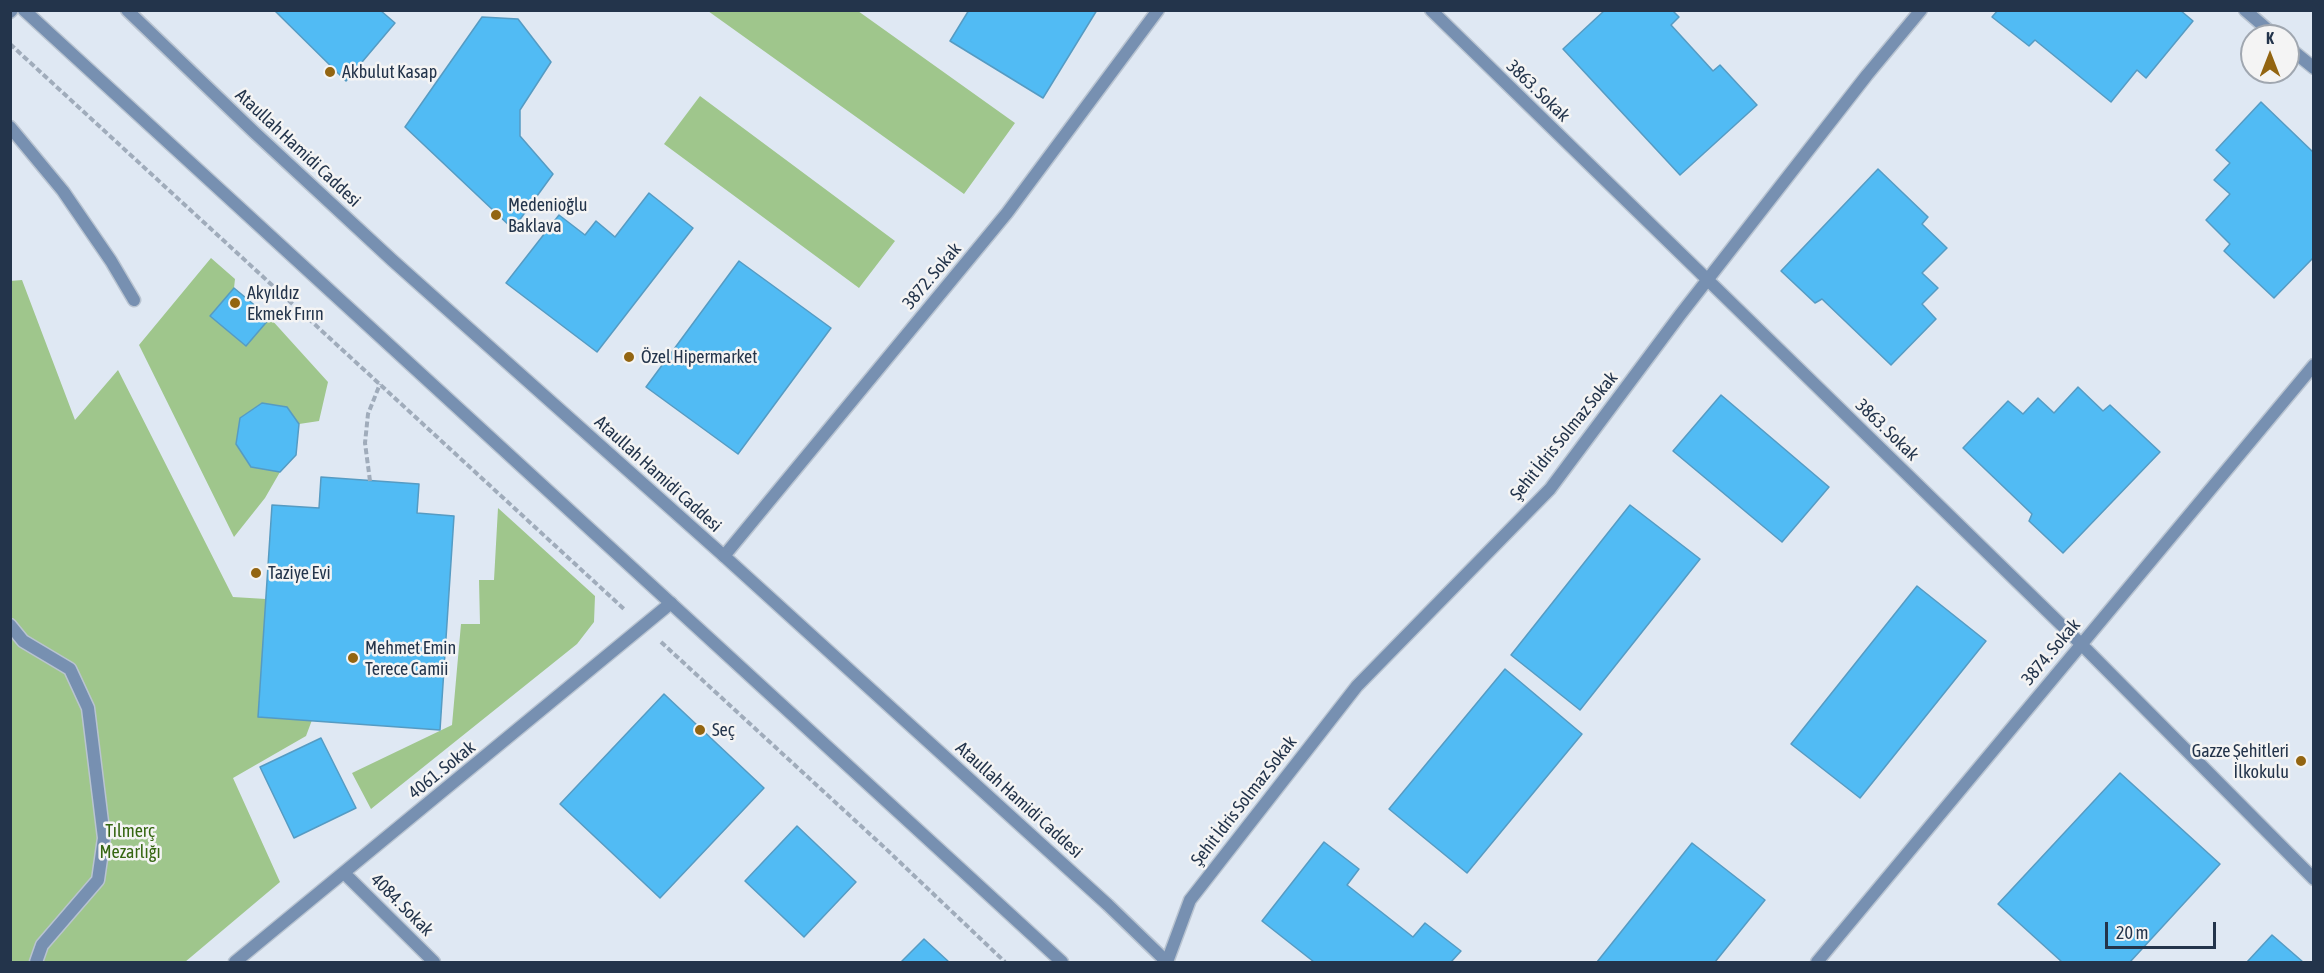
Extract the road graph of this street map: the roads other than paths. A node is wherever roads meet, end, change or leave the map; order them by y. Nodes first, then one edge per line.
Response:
1 (24, 10) edge
2 (1158, 10) edge
3 (1431, 10) edge
4 (1921, 10) edge
5 (2245, 10) edge
6 (133, 12) edge
7 (2261, 24) edge
8 (2300, 57) edge
9 (2313, 68) edge
10 (10, 127) edge
11 (1707, 281) junction
12 (134, 300) dead end
13 (2313, 365) edge
14 (724, 556) junction
15 (671, 603) junction
16 (10, 625) edge
17 (2081, 644) junction
18 (344, 873) junction
19 (2313, 879) edge
20 (36, 963) edge
21 (235, 963) edge
22 (434, 963) edge
23 (1062, 963) edge
24 (1167, 963) edge
25 (1817, 963) edge

1 - 15 street
2 - 14 street, 3872. Sokak
3 - 11 street, 3863. Sokak
4 - 11 street, Şehit İdris Solmaz Sokak
5 - 7 street
6 - 14 street, Ataullah Hamidi Caddesi
8 - 9 street
10 - 12 street
11 - 17 street, 3863. Sokak
11 - 24 street, Şehit İdris Solmaz Sokak
13 - 17 street, 3874. Sokak
14 - 24 street, Ataullah Hamidi Caddesi
15 - 18 street, 4061. Sokak
15 - 23 street
16 - 20 street
17 - 19 street, 3863. Sokak
17 - 25 street, 3874. Sokak
18 - 21 street, 4061. Sokak
18 - 22 street, 4084. Sokak

